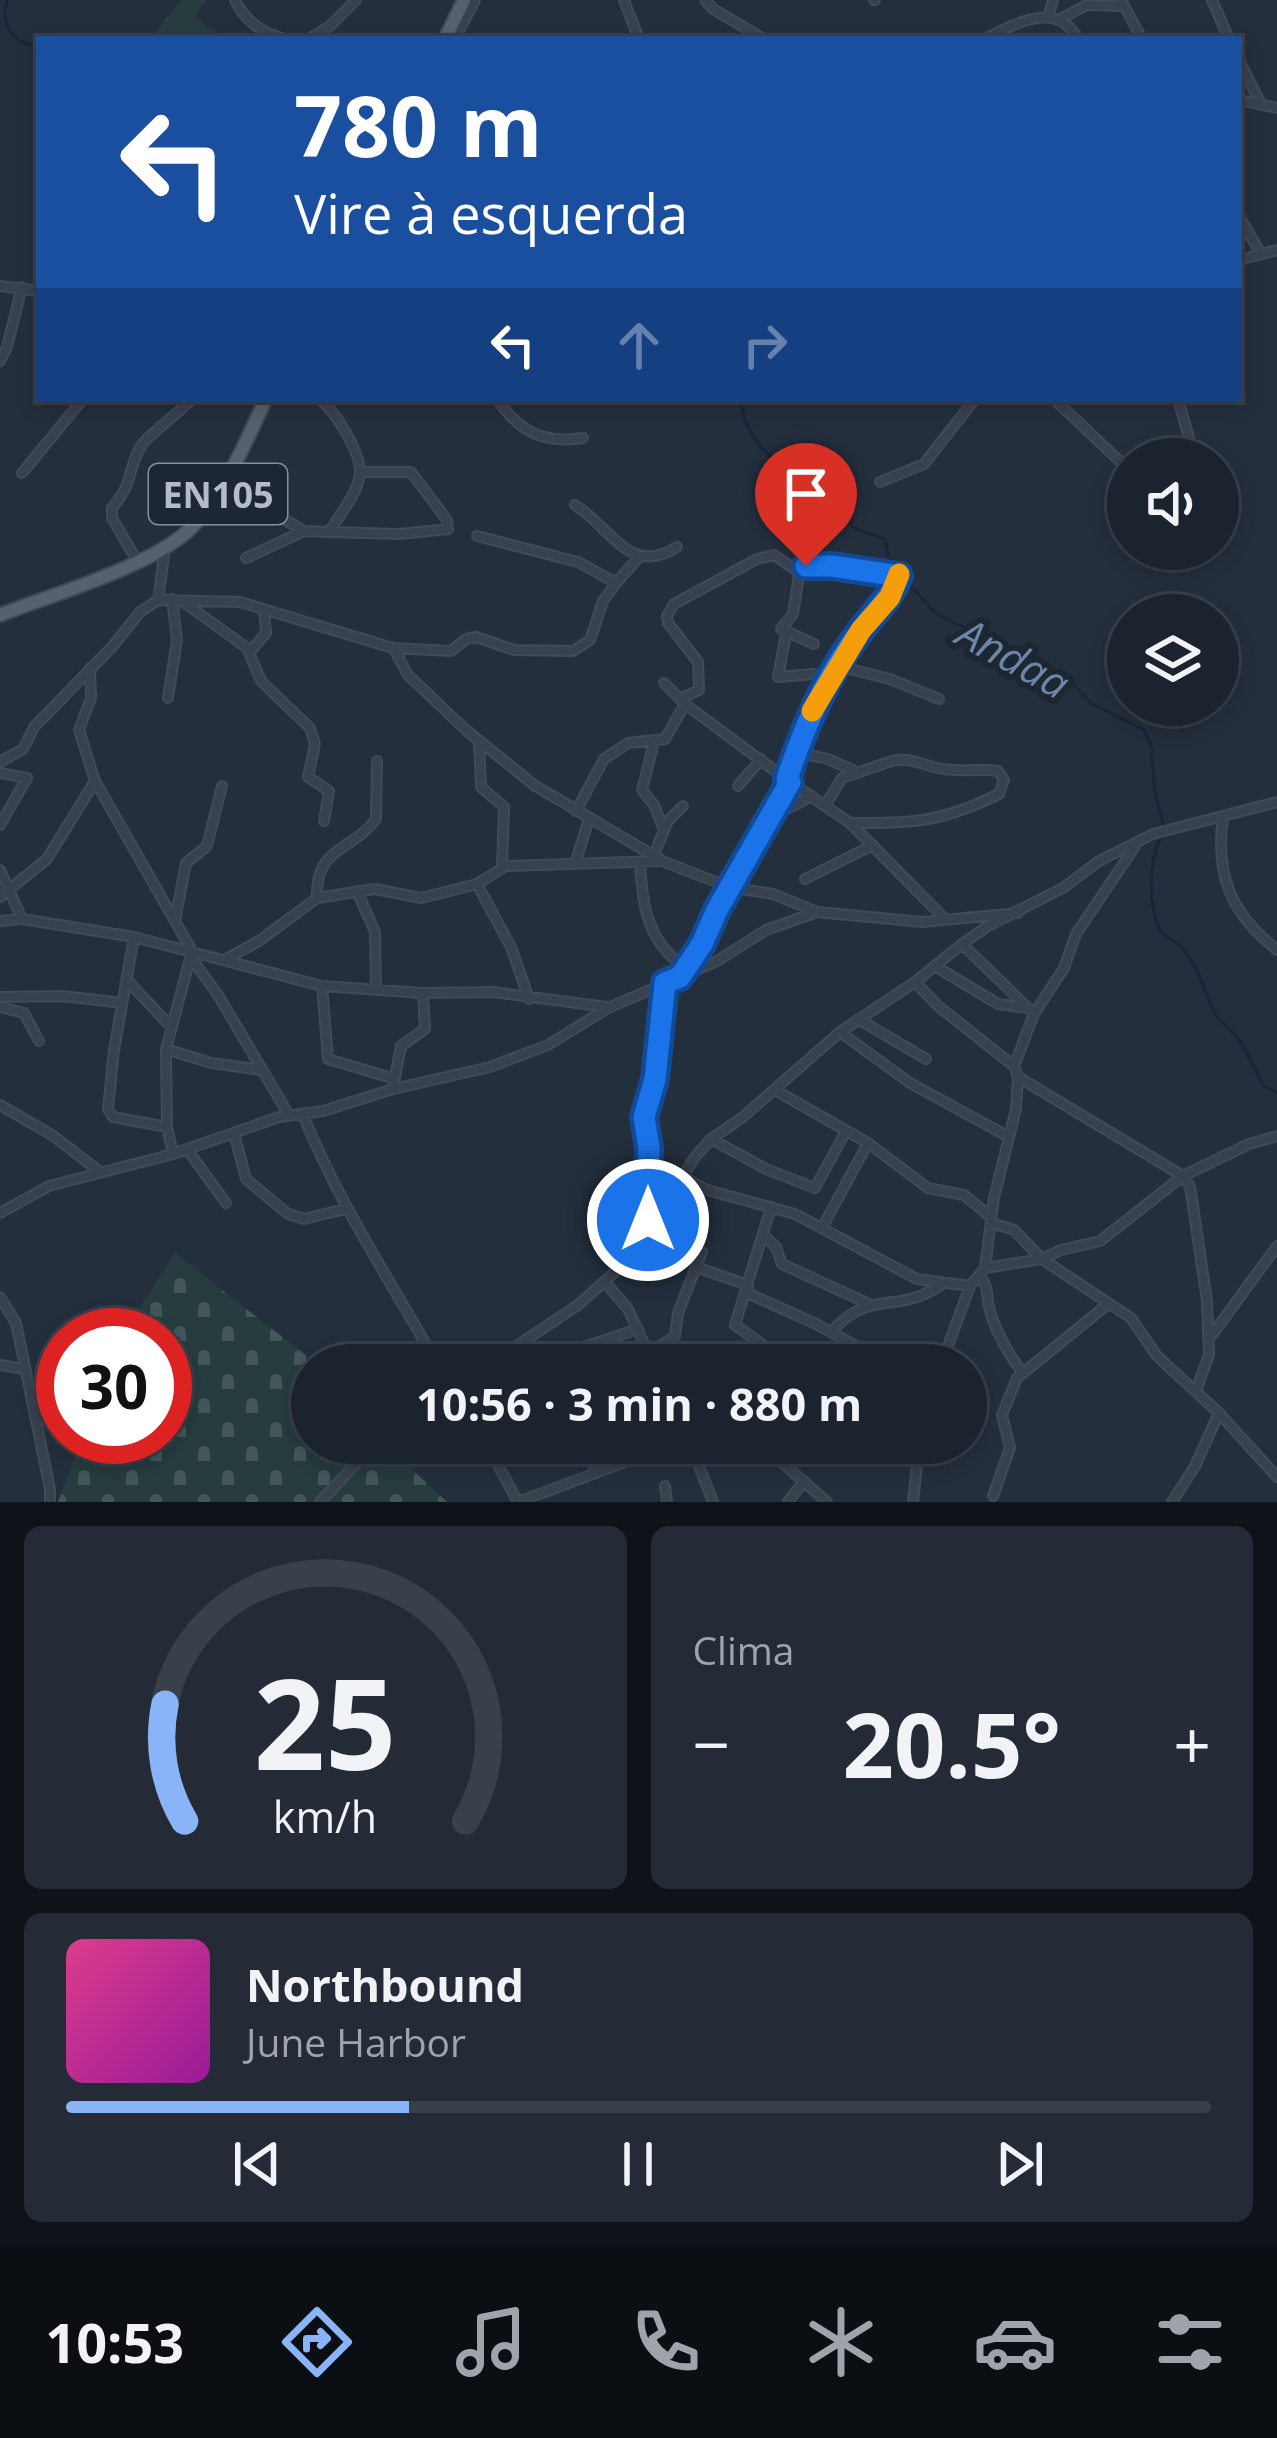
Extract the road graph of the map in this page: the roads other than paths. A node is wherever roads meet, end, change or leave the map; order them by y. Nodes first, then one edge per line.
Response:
1 (235, 0) edge
2 (356, 0) edge
3 (464, 0) edge
4 (475, 0) edge
5 (704, 0) edge
6 (1053, 0) edge
7 (1212, 0) edge
8 (627, 1) edge
9 (1122, 3) edge
10 (1049, 15) junction
11 (1061, 19) junction
12 (278, 36) edge
13 (314, 36) edge
14 (446, 36) edge
15 (457, 36) edge
16 (638, 36) edge
17 (759, 36) edge
18 (991, 36) edge
19 (1076, 36) edge
20 (1140, 36) edge
21 (1228, 36) edge
22 (1242, 66) edge
23 (1242, 100) edge
24 (1260, 102) junction
25 (1277, 108) edge
26 (1242, 221) edge
27 (1277, 250) edge
28 (1261, 254) junction
29 (1242, 259) edge
30 (0, 286) edge
31 (22, 286) junction
32 (36, 290) edge
33 (0, 361) edge
34 (81, 402) edge
35 (189, 402) edge
36 (265, 402) edge
37 (323, 402) edge
38 (499, 402) edge
39 (973, 402) edge
40 (1057, 402) edge
41 (1179, 402) edge
42 (584, 438) dead end
43 (1190, 438) edge
44 (1107, 450) edge
45 (360, 472) junction
46 (22, 473) dead end
47 (880, 482) dead end
48 (224, 484) junction
49 (574, 505) dead end
50 (304, 531) junction
51 (329, 532) junction
52 (476, 536) dead end
53 (677, 547) dead end
54 (166, 548) junction
55 (639, 556) junction
56 (246, 558) dead end
57 (137, 561) junction
58 (796, 570) junction
59 (616, 583) junction
60 (176, 599) junction
61 (158, 600) junction
62 (264, 611) junction
63 (0, 615) edge
64 (786, 634) junction
65 (814, 644) dead end
66 (393, 648) junction
67 (249, 653) junction
68 (838, 666) junction
69 (90, 668) junction
70 (814, 674) dead end
71 (664, 683) dead end
72 (168, 698) dead end
73 (939, 698) dead end
74 (683, 701) junction
75 (479, 740) junction
76 (654, 742) junction
77 (795, 752) junction
78 (761, 759) junction
79 (377, 761) dead end
80 (0, 762) edge
81 (0, 773) edge
82 (859, 773) junction
83 (95, 781) junction
84 (788, 781) junction
85 (222, 786) dead end
86 (738, 786) dead end
87 (812, 796) junction
88 (1277, 802) edge
89 (826, 804) junction
90 (682, 806) dead end
91 (576, 811) junction
92 (1223, 815) junction
93 (771, 818) junction
94 (590, 819) junction
95 (324, 820) dead end
96 (850, 823) junction
97 (0, 825) edge
98 (664, 830) junction
99 (873, 844) junction
100 (1135, 846) junction
101 (658, 858) junction
102 (640, 862) junction
103 (575, 864) junction
104 (502, 867) junction
105 (0, 870) edge
106 (806, 879) dead end
107 (478, 884) junction
108 (729, 887) junction
109 (11, 888) junction
110 (357, 891) junction
111 (0, 897) edge
112 (317, 898) junction
113 (817, 912) junction
114 (1018, 913) junction
115 (22, 920) junction
116 (946, 920) junction
117 (0, 921) edge
118 (175, 922) junction
119 (134, 937) junction
120 (962, 944) junction
121 (1277, 950) edge
122 (191, 955) junction
123 (226, 959) junction
124 (935, 967) junction
125 (686, 968) junction
126 (680, 977) junction
127 (126, 979) junction
128 (915, 982) junction
129 (665, 983) junction
130 (322, 986) junction
131 (376, 990) junction
132 (423, 993) junction
133 (0, 998) edge
134 (529, 999) junction
135 (122, 1003) junction
136 (0, 1007) edge
137 (608, 1008) junction
138 (1031, 1011) junction
139 (858, 1019) junction
140 (172, 1028) junction
141 (840, 1032) junction
142 (39, 1041) dead end
143 (166, 1048) junction
144 (926, 1059) dead end
145 (1014, 1066) junction
146 (264, 1070) junction
147 (1018, 1077) junction
148 (394, 1084) junction
149 (775, 1090) junction
150 (0, 1105) edge
151 (289, 1115) junction
152 (302, 1115) junction
153 (166, 1127) junction
154 (846, 1131) junction
155 (234, 1132) junction
156 (1009, 1136) junction
157 (1277, 1136) edge
158 (711, 1139) junction
159 (868, 1143) junction
160 (187, 1149) junction
161 (173, 1154) junction
162 (648, 1170) junction
163 (100, 1172) junction
164 (1183, 1176) junction
165 (682, 1177) junction
166 (226, 1203) dead end
167 (771, 1207) junction
168 (346, 1209) junction
169 (0, 1213) edge
170 (992, 1220) junction
171 (823, 1226) junction
172 (652, 1228) junction
173 (763, 1235) junction
174 (1277, 1246) edge
175 (1042, 1259) junction
176 (696, 1267) junction
177 (983, 1273) junction
178 (605, 1282) junction
179 (942, 1285) junction
180 (970, 1286) junction
181 (747, 1288) junction
182 (0, 1297) edge
183 (869, 1304) junction
184 (1108, 1304) junction
185 (638, 1329) junction
186 (831, 1332) junction
187 (1209, 1339) junction
188 (426, 1344) edge
189 (520, 1344) edge
190 (601, 1344) edge
191 (644, 1344) edge
192 (667, 1344) edge
193 (762, 1344) edge
194 (853, 1344) edge
195 (949, 1344) edge
196 (0, 1365) edge
197 (24, 1369) junction
198 (1022, 1371) junction
199 (1196, 1391) junction
200 (1219, 1413) junction
201 (356, 1464) edge
202 (497, 1464) edge
203 (593, 1464) edge
204 (619, 1464) edge
205 (698, 1464) edge
206 (784, 1464) edge
207 (917, 1465) edge
208 (595, 1473) junction
209 (1277, 1477) edge
210 (804, 1481) junction
211 (665, 1486) dead end
212 (993, 1496) dead end
213 (50, 1502) edge
214 (320, 1502) edge
215 (667, 1502) edge
216 (712, 1502) edge
217 (788, 1502) edge
218 (826, 1502) edge
219 (913, 1502) edge
220 (1172, 1502) edge

1 - 12 street
2 - 13 street
3 - 14 main road
4 - 15 street
5 - 17 street
6 - 10 street
7 - 21 street
8 - 16 street
9 - 11 street
9 - 20 street
10 - 11 street
10 - 18 street
11 - 19 street
22 - 24 street
23 - 24 street
24 - 25 street
26 - 28 street
27 - 28 street
28 - 29 street
30 - 31 street
31 - 32 street
31 - 33 street
34 - 46 street
35 - 57 street
36 - 48 main road, EN105
37 - 45 street
38 - 42 street
39 - 47 street
40 - 44 street
41 - 43 street
45 - 51 street
45 - 51 street
48 - 50 street
48 - 54 main road, EN105
49 - 55 street
50 - 51 street
50 - 56 street
52 - 59 street
53 - 55 street
54 - 57 main road, EN105
54 - 61 street
55 - 59 street
57 - 63 main road
58 - 64 street
58 - 68 street
58 - 74 street
59 - 66 street
60 - 61 street
60 - 62 street
60 - 67 street
60 - 72 street
61 - 69 street
62 - 66 street
62 - 67 street
64 - 65 street
64 - 70 street
66 - 75 street
67 - 95 street
68 - 73 street
68 - 77 street
69 - 80 street
69 - 83 street
71 - 74 street
74 - 76 street
74 - 78 street
75 - 91 street
75 - 104 street
76 - 91 street
76 - 98 street
77 - 82 street
77 - 84 street
78 - 84 street
78 - 86 street
79 - 112 street
81 - 97 street
82 - 89 street
82 - 96 street
83 - 109 street
83 - 118 street
84 - 87 street
84 - 93 street
85 - 118 street
87 - 89 street
87 - 93 street
88 - 92 street
89 - 96 street
90 - 98 street
91 - 94 street
92 - 100 street
92 - 121 street
93 - 108 street
94 - 101 street
94 - 103 street
96 - 99 street
98 - 101 street
99 - 106 street
99 - 116 street
100 - 114 street
100 - 138 street
101 - 102 street
101 - 108 street
102 - 103 street
102 - 125 street
103 - 104 street
104 - 107 street
105 - 109 street
107 - 110 street
107 - 134 street
108 - 113 street
108 - 125 street
109 - 111 street
109 - 115 street
110 - 112 street
110 - 131 street
112 - 123 street
113 - 116 street
113 - 126 street
114 - 116 street
114 - 120 street
115 - 117 street
115 - 119 street
118 - 122 street
119 - 122 street
119 - 127 street
120 - 124 street
120 - 138 street
122 - 123 street
122 - 140 street
122 - 146 street
123 - 130 street
124 - 128 street
124 - 138 street
125 - 126 street
126 - 129 street
127 - 135 street
127 - 140 street
128 - 139 street
128 - 145 street
129 - 137 street
129 - 162 street
130 - 131 street
130 - 148 street
131 - 132 street
132 - 134 street
132 - 148 street
133 - 135 street
134 - 137 street
135 - 153 street
136 - 142 street
137 - 148 street
138 - 145 street
139 - 141 street
139 - 144 street
140 - 143 street
141 - 149 street
141 - 156 street
143 - 146 street
143 - 153 street
145 - 147 street
146 - 151 street
147 - 156 street
147 - 164 street
148 - 152 street
149 - 154 street
149 - 158 street
150 - 163 street
151 - 152 street
151 - 155 street
152 - 168 street
153 - 161 street
154 - 158 street
154 - 159 street
155 - 160 street
155 - 168 street
156 - 170 street
157 - 164 street
158 - 165 street
159 - 170 street
159 - 171 street
160 - 161 street
160 - 166 street
161 - 163 street
162 - 165 street
162 - 172 street
163 - 169 street
164 - 175 street
164 - 187 street
165 - 167 street
165 - 172 street
167 - 171 street
167 - 173 street
168 - 188 street
170 - 175 street
170 - 177 street
171 - 179 street
172 - 176 street
172 - 178 street
173 - 181 street
173 - 183 street
174 - 187 street
175 - 177 street
175 - 184 street
176 - 181 street
176 - 192 street
177 - 180 street
177 - 198 street
178 - 185 street
178 - 189 street
179 - 180 street
179 - 183 street
180 - 195 street
181 - 186 street
181 - 193 street
182 - 197 street
183 - 186 street
184 - 198 street
184 - 199 street
185 - 190 street
185 - 191 street
186 - 194 street
187 - 199 street
196 - 197 street
197 - 213 street
198 - 212 street
199 - 200 street
200 - 209 street
200 - 220 street
201 - 214 street
202 - 208 street
203 - 208 street
204 - 208 street
205 - 216 street
206 - 210 street
207 - 219 street
210 - 217 street
210 - 218 street
211 - 215 street

